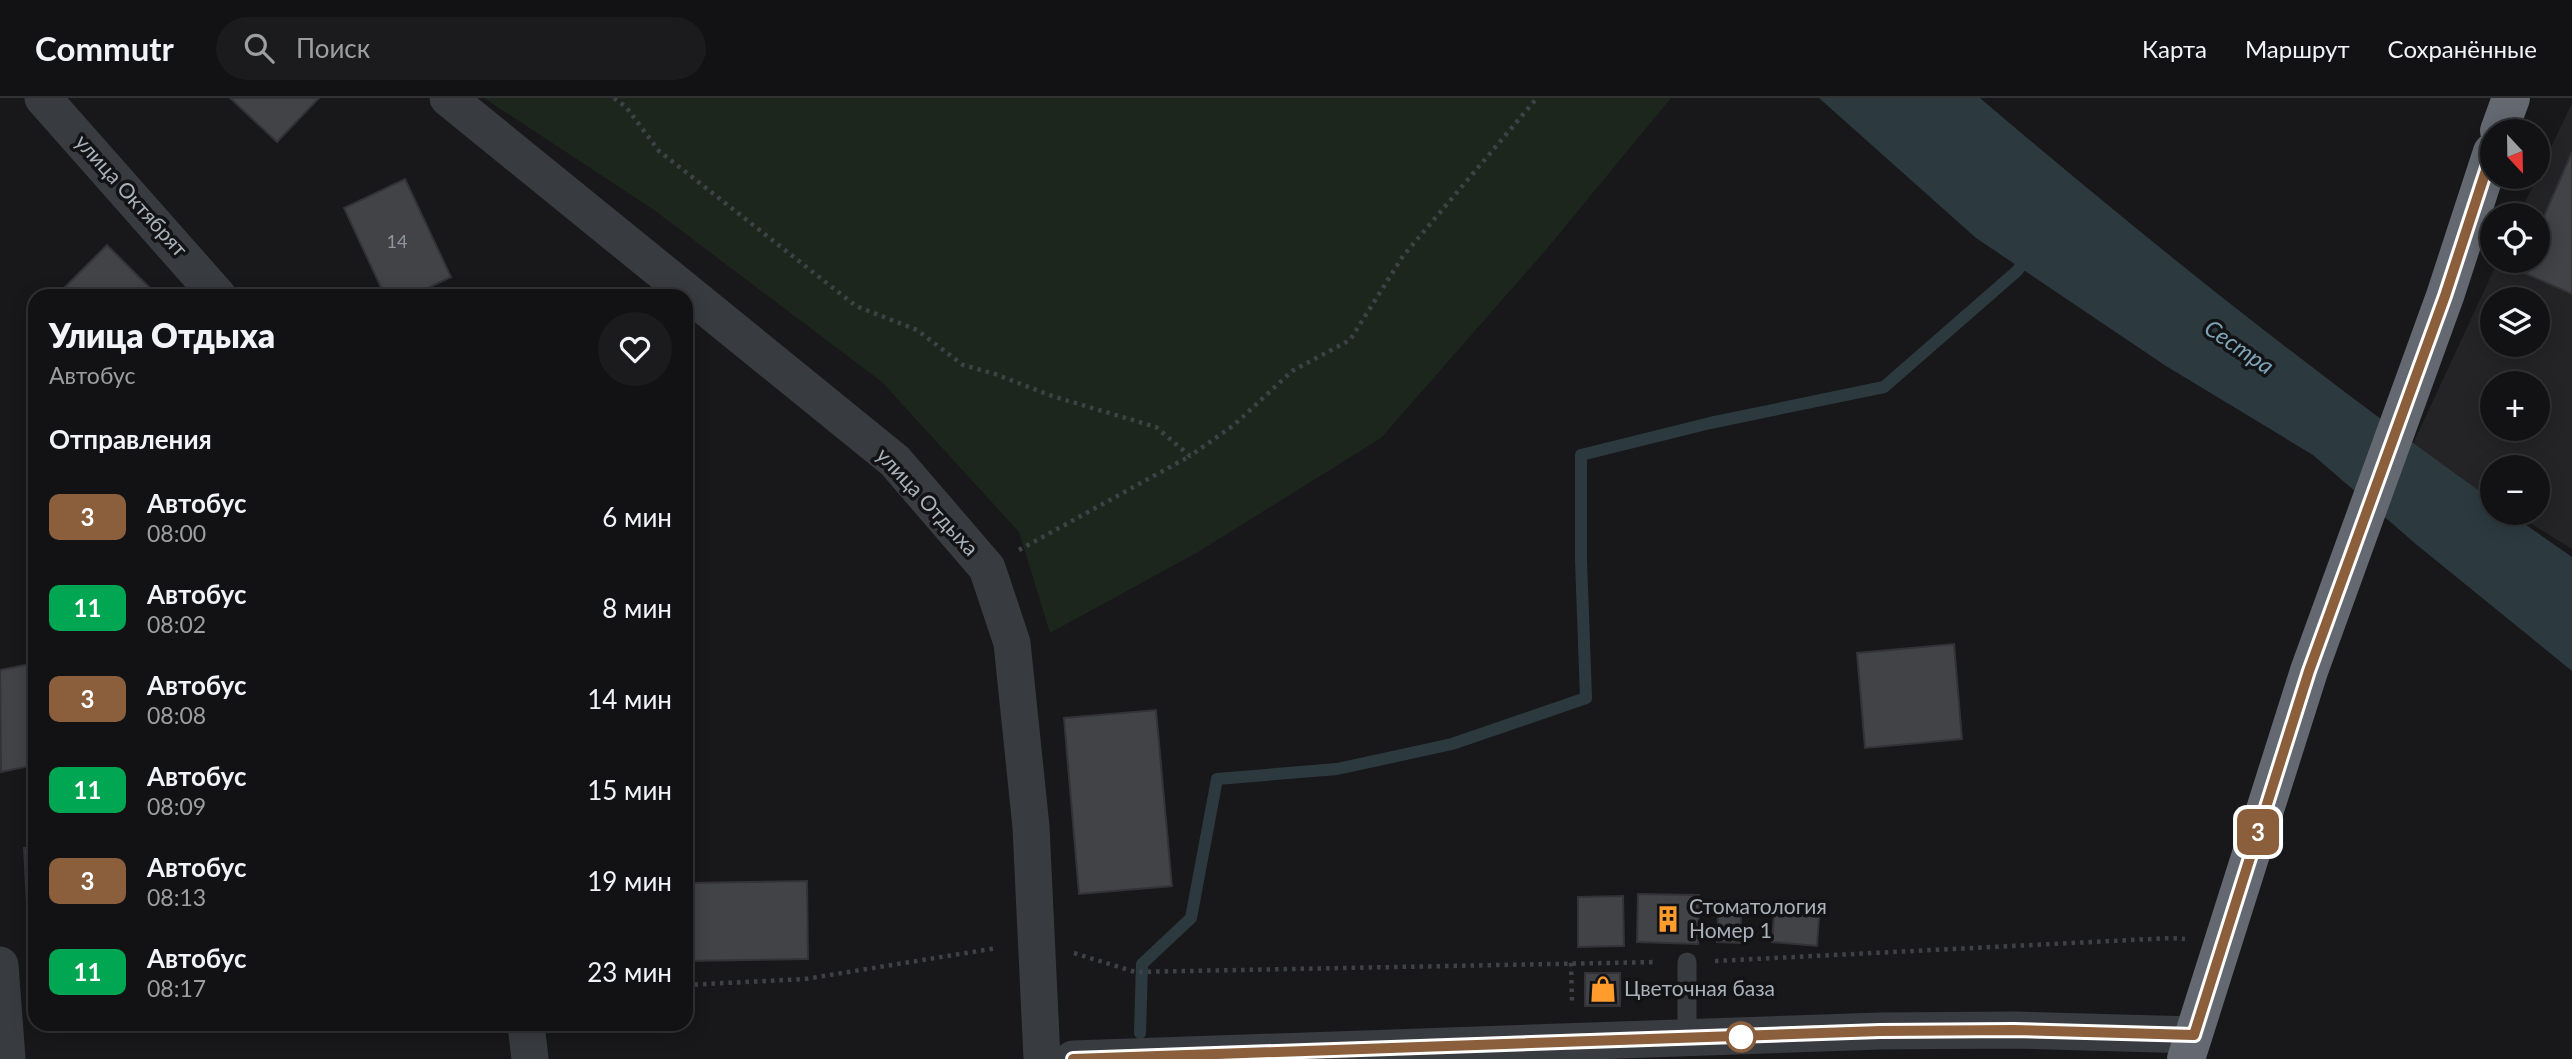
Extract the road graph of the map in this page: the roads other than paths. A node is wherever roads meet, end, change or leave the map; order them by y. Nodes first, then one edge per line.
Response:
1 (43, 98) edge
2 (448, 98) edge
3 (2511, 98) edge
4 (2503, 119) edge
5 (2480, 189) edge
6 (212, 289) edge
7 (683, 289) edge
8 (693, 297) edge
9 (1687, 962) dead end
10 (0, 965) edge
11 (527, 1031) edge
12 (1670, 1045) edge
13 (2190, 1047) edge
14 (7, 1059) edge
15 (530, 1059) edge
16 (1042, 1059) edge
17 (1073, 1059) edge

1 - 6 street, улица Октябрят
2 - 7 street, улица Отдыха
3 - 4 highway
5 - 13 highway
8 - 16 street, улица Отдыха
9 - 12 lane
10 - 14 street
11 - 15 street
12 - 13 street
12 - 17 street

